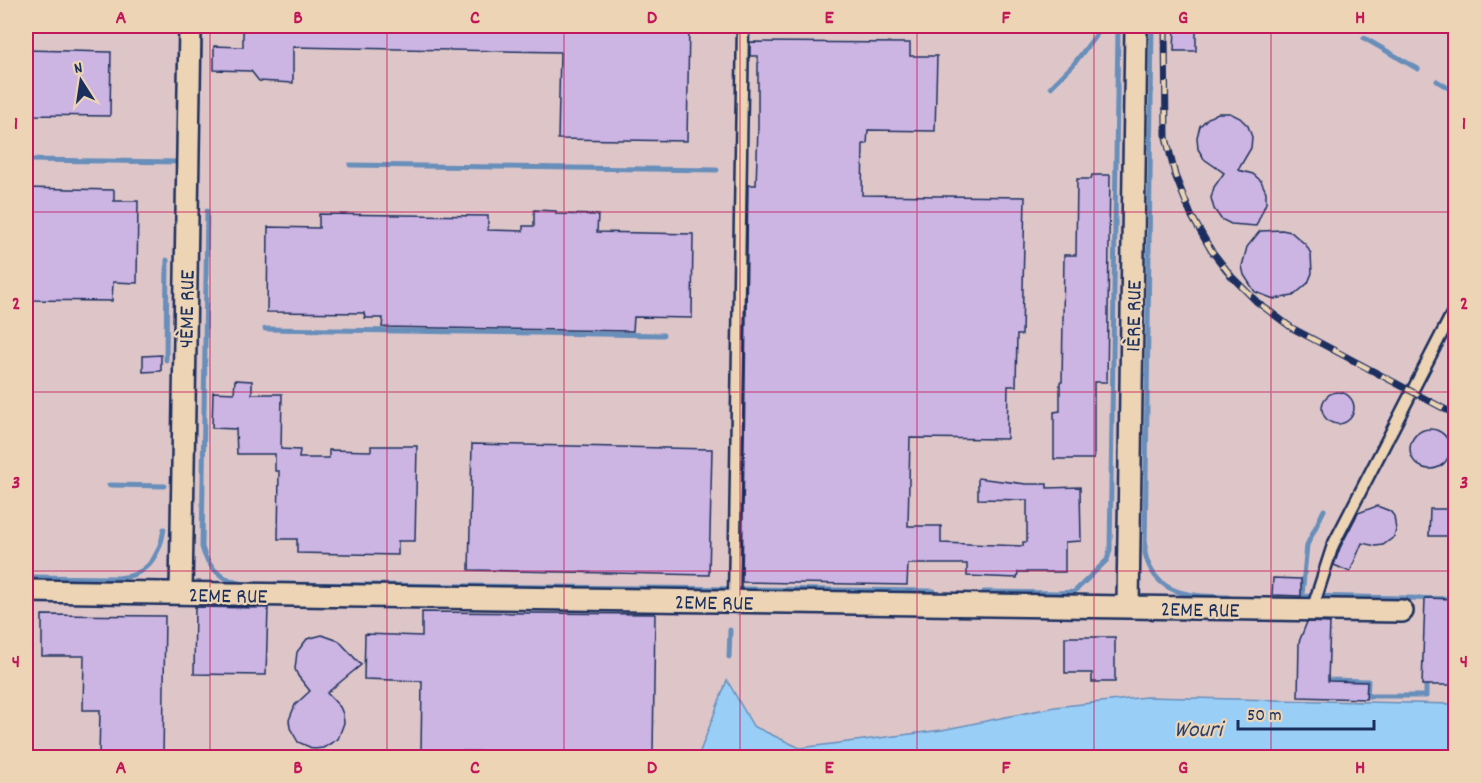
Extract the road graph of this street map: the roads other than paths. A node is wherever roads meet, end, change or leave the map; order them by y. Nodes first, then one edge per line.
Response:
1 (189, 26) edge
2 (743, 26) edge
3 (1136, 26) edge
4 (1455, 306) edge
5 (26, 591) edge
6 (181, 593) junction
7 (734, 601) junction
8 (1128, 607) junction
9 (1312, 610) junction
10 (1402, 611) dead end

1 - 6 street, 4ÈME RUE
2 - 7 lane
3 - 8 street, 1ÈRE RUE
4 - 9 lane
5 - 6 street, 2EME RUE
6 - 7 street, 2EME RUE
7 - 8 street, 2EME RUE
8 - 9 street, 2EME RUE
9 - 10 street, 2EME RUE

